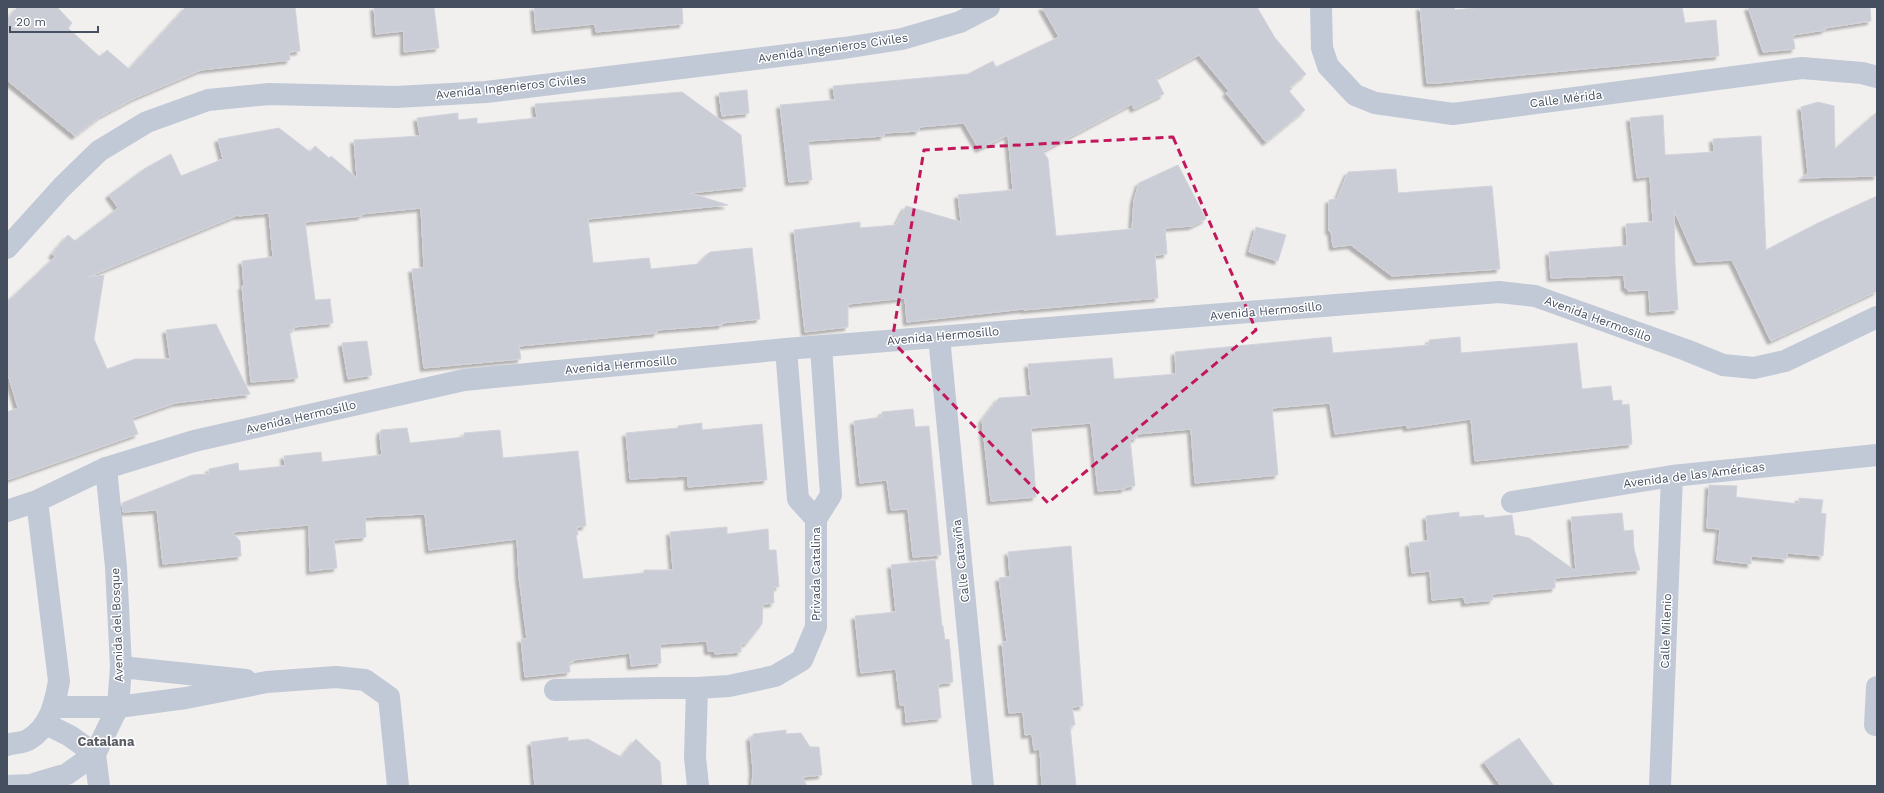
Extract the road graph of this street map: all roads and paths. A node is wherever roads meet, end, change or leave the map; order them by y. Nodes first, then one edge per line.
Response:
1 (989, 7) edge
2 (1321, 7) edge
3 (1877, 77) edge
4 (7, 248) edge
5 (1877, 317) edge
6 (939, 337) junction
7 (821, 346) junction
8 (786, 349) junction
9 (1877, 455) edge
10 (106, 468) junction
11 (1672, 476) junction
12 (37, 501) junction
13 (1512, 502) dead end
14 (7, 511) edge
15 (816, 519) junction
16 (121, 666) junction
17 (267, 682) junction
18 (1877, 687) edge
19 (697, 688) junction
20 (555, 690) dead end
21 (118, 706) junction
22 (50, 715) junction
23 (1875, 725) dead end
24 (7, 745) edge
25 (94, 754) junction
26 (7, 786) edge
27 (99, 786) edge
28 (398, 786) edge
29 (698, 786) edge
30 (983, 786) edge
31 (1660, 786) edge

1 - 4 street, Avenida Ingenieros Civiles
2 - 3 street, Calle Mérida
5 - 6 street, Avenida Hermosillo
6 - 7 street, Avenida Hermosillo
6 - 30 street, Calle Cataviña
7 - 8 street, Avenida Hermosillo
7 - 15 street, Privada Catalina
8 - 10 street, Avenida Hermosillo
8 - 15 street, Privada Catalina
9 - 11 street, Avenida de las Américas
10 - 12 street, Avenida Hermosillo
10 - 16 street, Avenida del Bosque
11 - 13 street, Avenida de las Américas
11 - 31 street, Calle Milenio
12 - 14 street, Avenida Hermosillo
12 - 22 street
15 - 19 street, Privada Catalina
16 - 17 street
16 - 21 street, Avenida del Bosque
17 - 21 street
17 - 28 street
18 - 23 street
19 - 20 street, Privada Catalina
19 - 29 street
21 - 22 street
21 - 25 street, Avenida del Bosque
22 - 24 street
22 - 25 street
25 - 26 street, Avenida del Bosque
25 - 27 street

